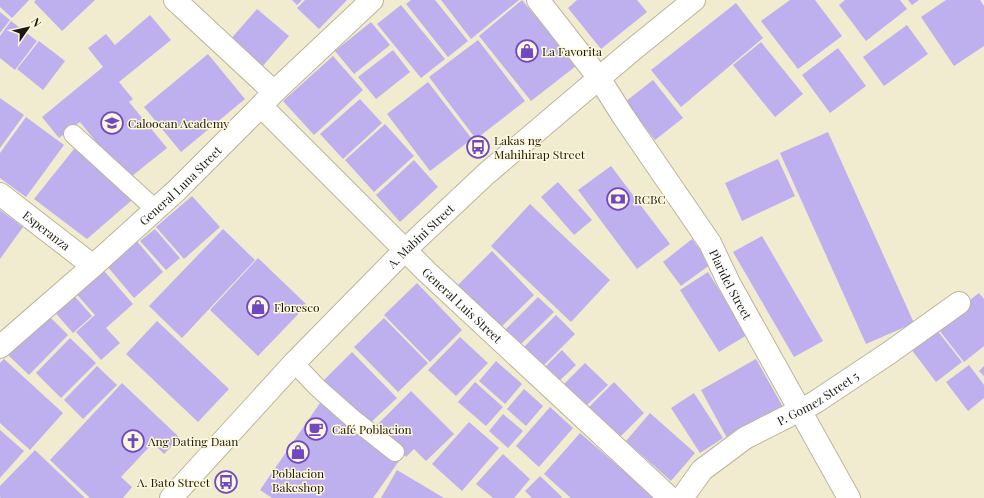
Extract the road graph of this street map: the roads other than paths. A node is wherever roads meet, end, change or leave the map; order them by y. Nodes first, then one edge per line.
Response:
1 (175, 0) edge
2 (372, 0) edge
3 (538, 0) edge
4 (694, 0) edge
5 (600, 78) junction
6 (268, 99) junction
7 (73, 134) dead end
8 (0, 194) edge
9 (155, 209) junction
10 (406, 250) junction
11 (93, 266) junction
12 (959, 303) dead end
13 (0, 347) edge
14 (294, 363) junction
15 (800, 410) junction
16 (396, 452) dead end
17 (171, 498) edge
18 (670, 498) edge
19 (682, 498) edge
20 (849, 498) edge

1 - 6 street, General Luis Street
2 - 6 street, General Luna Street
3 - 5 street
4 - 5 street, A. Mabini Street
5 - 10 street, A. Mabini Street
5 - 15 street, Plaridel Street
6 - 9 street, General Luna Street
6 - 10 street, General Luis Street
7 - 9 lane
8 - 11 street, Esperanza
9 - 11 street, General Luna Street
10 - 14 street, A. Mabini Street
10 - 18 street, General Luis Street
11 - 13 street, General Luna Street
12 - 15 street, P. Gomez Street 5
14 - 16 lane
14 - 17 street, A. Mabini Street
15 - 19 street, P. Gomez Street 5
15 - 20 street, Plaridel Street

